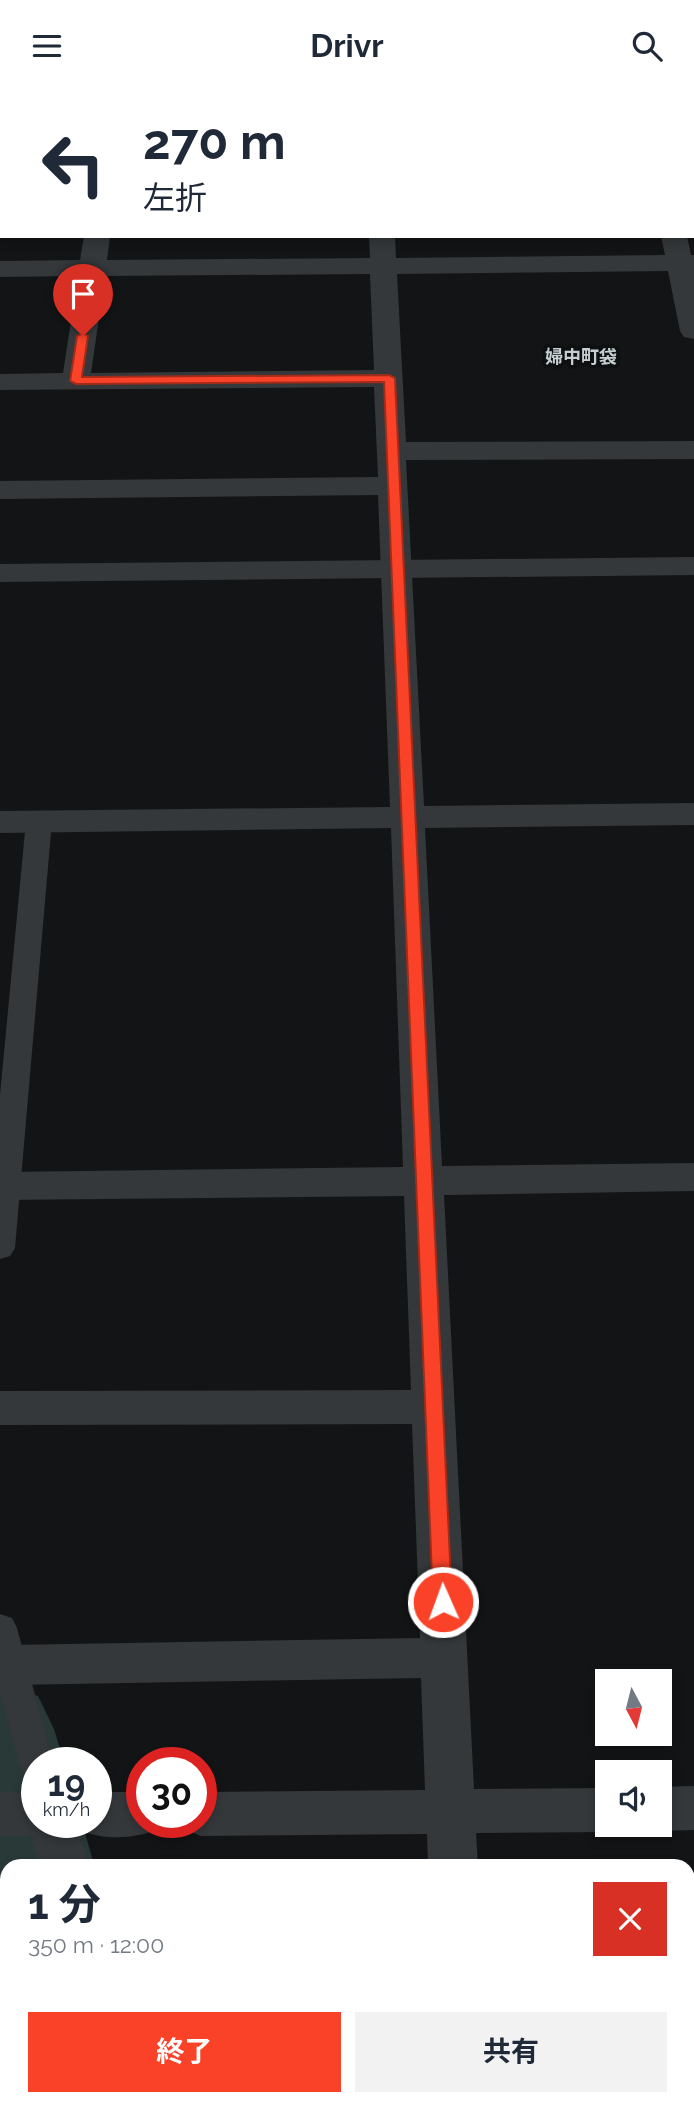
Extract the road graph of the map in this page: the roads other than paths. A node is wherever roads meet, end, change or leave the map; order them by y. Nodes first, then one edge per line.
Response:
1 (97, 238) edge
2 (382, 238) edge
3 (675, 238) edge
4 (687, 263) edge
5 (384, 267) junction
6 (0, 269) edge
7 (93, 269) junction
8 (694, 331) edge
9 (389, 378) junction
10 (0, 381) edge
11 (76, 381) junction
12 (694, 450) edge
13 (393, 451) junction
14 (394, 486) junction
15 (0, 490) edge
16 (694, 566) edge
17 (399, 567) junction
18 (0, 573) edge
19 (694, 814) edge
20 (410, 816) junction
21 (38, 821) junction
22 (0, 822) edge
23 (694, 1177) edge
24 (425, 1181) junction
25 (5, 1187) junction
26 (0, 1248) edge
27 (435, 1407) junction
28 (0, 1408) edge
29 (5, 1647) edge
30 (445, 1658) junction
31 (32, 1747) edge
32 (694, 1808) edge
33 (595, 1809) edge
34 (672, 1809) edge
35 (452, 1812) junction
36 (0, 1814) edge
37 (21, 1814) edge
38 (217, 1814) edge
39 (56, 1838) edge
40 (62, 1859) edge
41 (453, 1859) edge

1 - 7 street
2 - 5 street
3 - 4 street
4 - 5 street
4 - 8 street
5 - 7 street
5 - 9 street
6 - 7 street
7 - 11 street
9 - 11 street
9 - 13 street
10 - 11 street
12 - 13 street
13 - 14 street
14 - 15 street
14 - 17 street
16 - 17 street
17 - 18 street
17 - 20 street
19 - 20 street
20 - 21 street
20 - 24 street
21 - 22 street
21 - 25 lane
23 - 24 street
24 - 25 street
24 - 27 street
25 - 26 lane
27 - 28 street
27 - 30 street
29 - 30 street
29 - 31 lane
30 - 35 street
32 - 34 street
33 - 35 street
35 - 38 street
35 - 41 street
36 - 37 street
39 - 40 street

